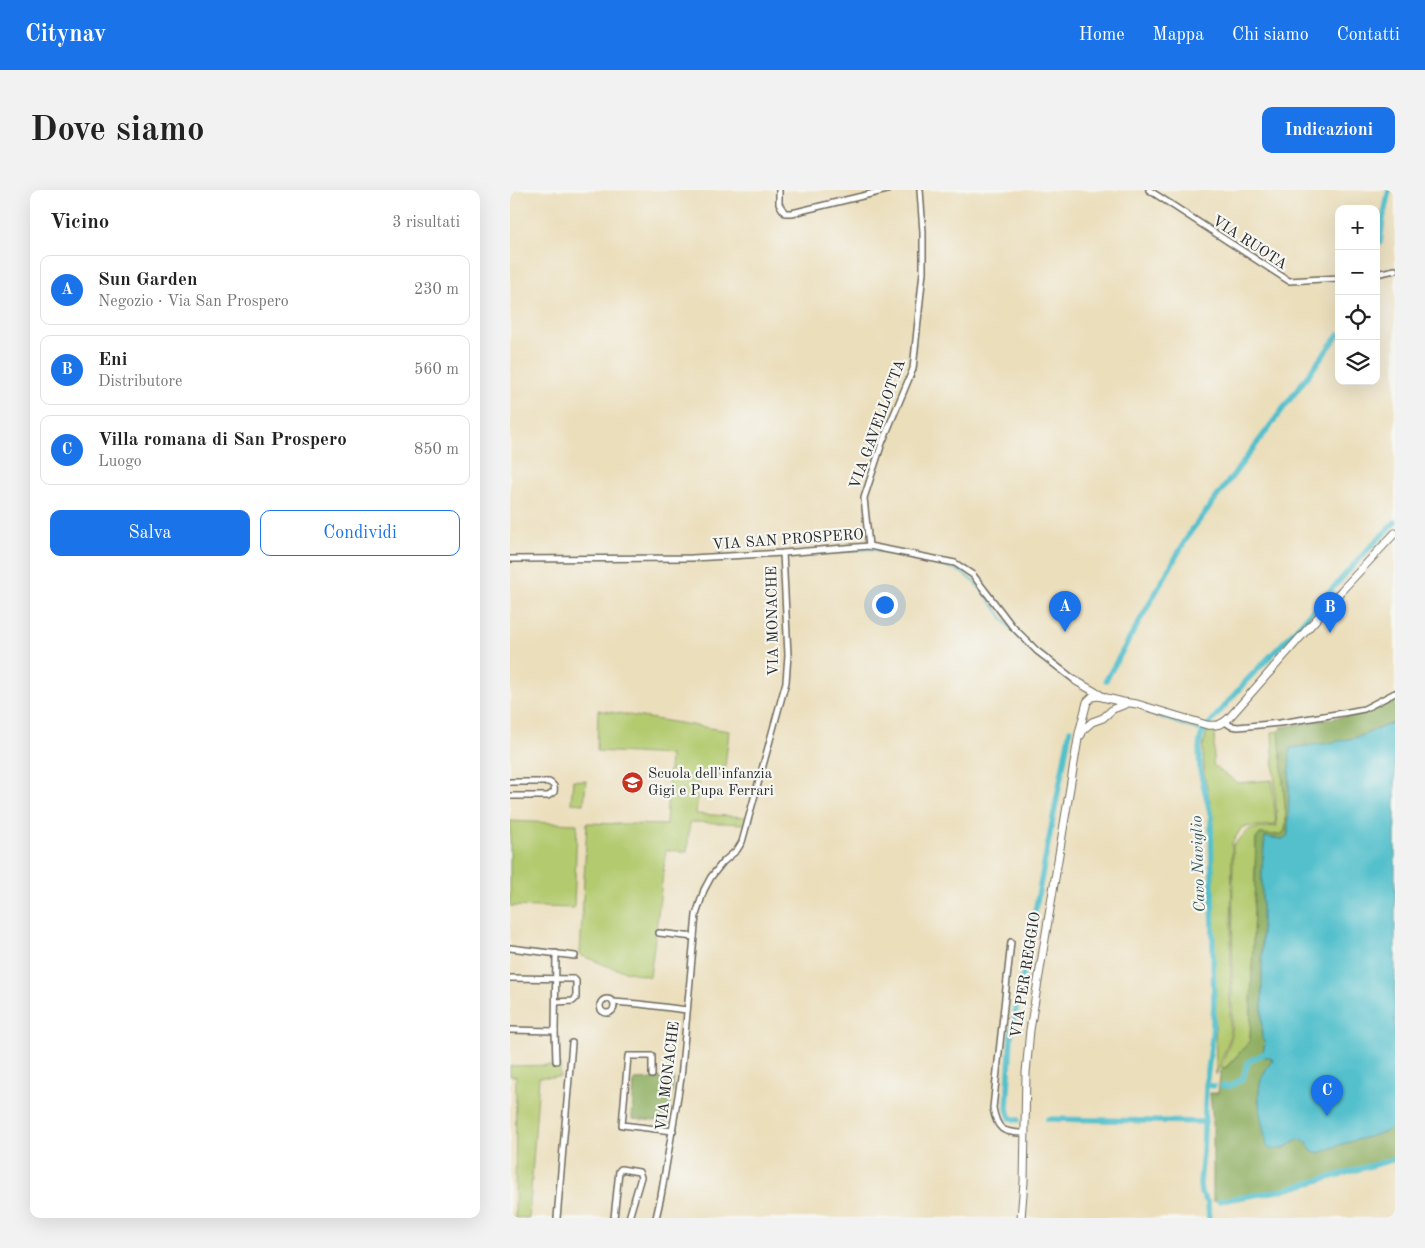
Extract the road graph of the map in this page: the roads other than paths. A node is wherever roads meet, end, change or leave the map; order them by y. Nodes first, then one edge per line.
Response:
1 (779, 190) edge
2 (887, 190) edge
3 (920, 190) edge
4 (1148, 190) edge
5 (1395, 270) edge
6 (1380, 273) edge
7 (1335, 278) edge
8 (1395, 533) edge
9 (869, 546) junction
10 (783, 553) junction
11 (510, 559) edge
12 (1076, 682) junction
13 (1395, 693) edge
14 (1104, 697) junction
15 (1128, 703) junction
16 (1086, 705) junction
17 (1108, 714) junction
18 (1097, 719) junction
19 (1225, 722) junction
20 (1078, 739) junction
21 (510, 782) edge
22 (510, 796) edge
23 (659, 932) dead end
24 (694, 937) junction
25 (1011, 942) dead end
26 (510, 948) edge
27 (556, 954) junction
28 (575, 956) dead end
29 (510, 978) edge
30 (555, 978) junction
31 (556, 1002) junction
32 (613, 1002) dead end
33 (688, 1010) junction
34 (510, 1030) edge
35 (555, 1031) junction
36 (572, 1043) dead end
37 (556, 1061) dead end
38 (652, 1075) dead end
39 (673, 1130) junction
40 (1025, 1133) junction
41 (557, 1218) edge
42 (614, 1218) edge
43 (629, 1218) edge
44 (656, 1218) edge
45 (1021, 1218) edge

1 - 2 street
3 - 9 street, VIA GAVELLOTTA
4 - 7 street, VIA RUOTA
5 - 6 street
8 - 19 main road
9 - 10 street, VIA SAN PROSPERO
9 - 12 street, VIA SAN PROSPERO
10 - 11 street, VIA SAN PROSPERO
10 - 24 street, VIA MONACHE
12 - 14 main road, VIA SAN PROSPERO
12 - 16 main road, VIA SAN PROSPERO
13 - 19 street
14 - 15 main road
14 - 16 main road
14 - 17 main road
15 - 17 main road
15 - 19 main road
16 - 18 main road
16 - 20 main road, VIA PER REGGIO
17 - 18 main road
18 - 20 main road
20 - 40 main road, VIA PER REGGIO
21 - 22 street
23 - 24 street
24 - 33 street, VIA MONACHE
25 - 40 street
26 - 27 street
27 - 28 street
27 - 30 street
29 - 30 street
30 - 31 street
30 - 31 street
31 - 35 street
32 - 33 street
33 - 39 street, VIA MONACHE
34 - 35 street
35 - 37 street
36 - 41 street
38 - 39 street
39 - 44 street, VIA MONACHE
40 - 45 main road, VIA PER REGGIO
42 - 43 street

